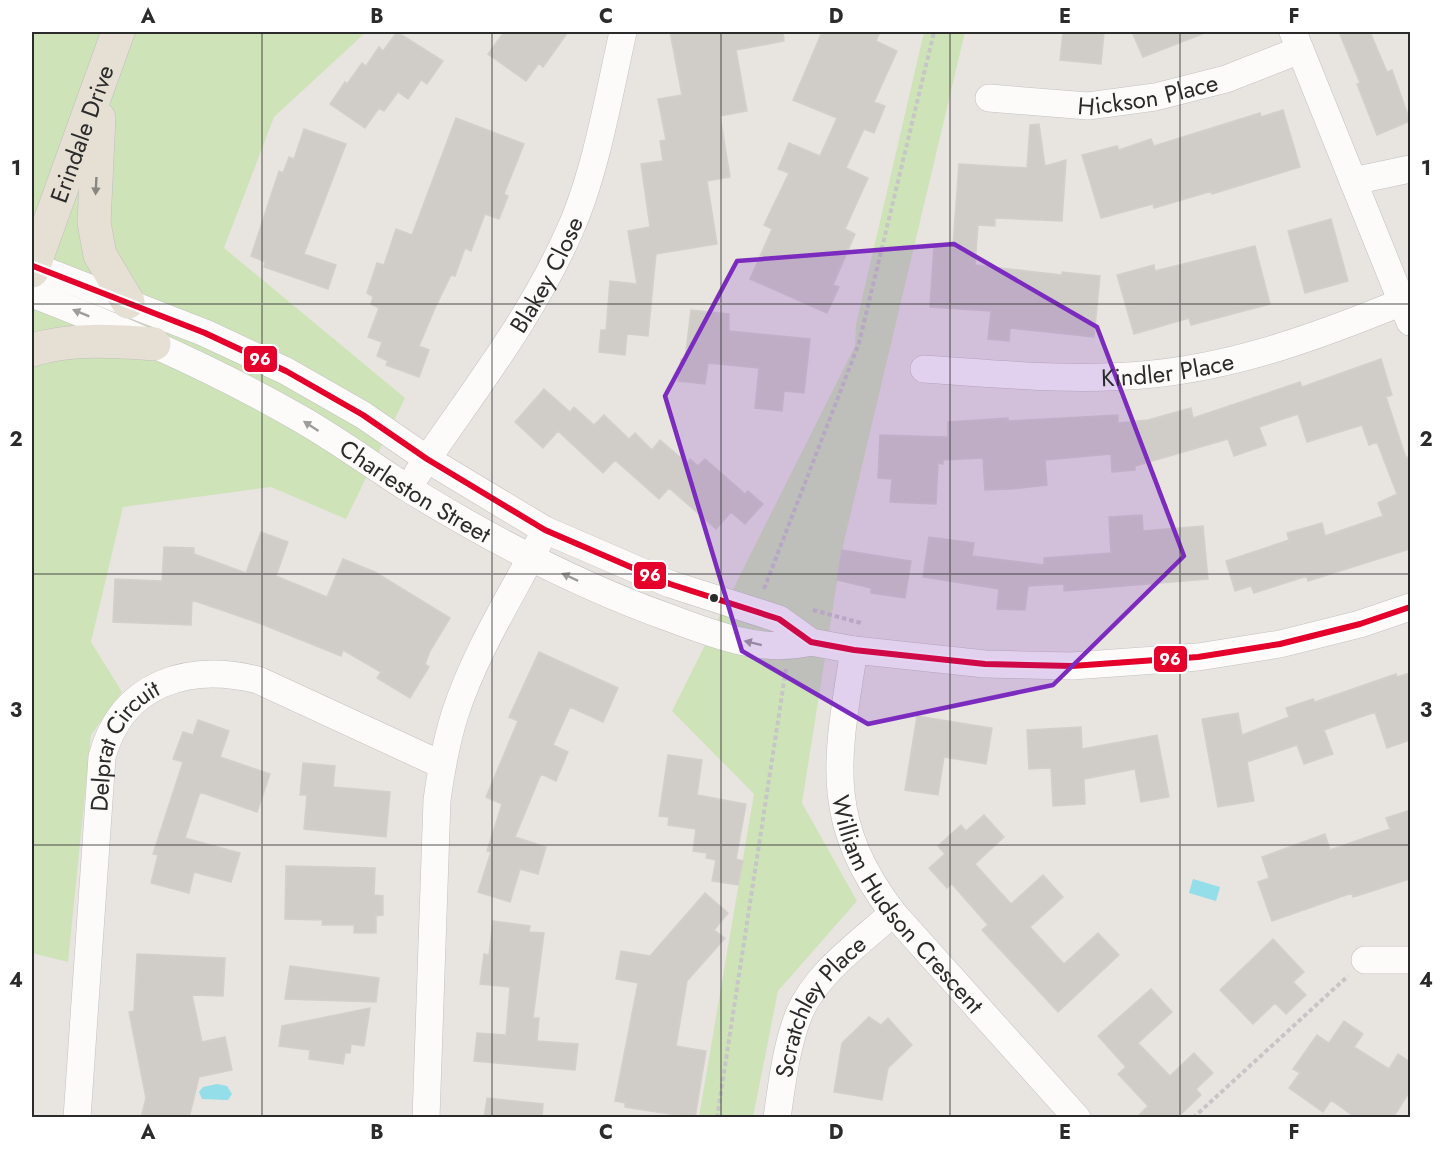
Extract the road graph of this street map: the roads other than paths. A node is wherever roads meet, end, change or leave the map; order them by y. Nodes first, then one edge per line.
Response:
1 (118, 32) edge
2 (623, 32) edge
3 (1296, 41) edge
4 (100, 86) junction
5 (989, 98) dead end
6 (1410, 170) edge
7 (1353, 181) junction
8 (32, 277) edge
9 (128, 302) junction
10 (1406, 312) edge
11 (154, 344) junction
12 (32, 350) edge
13 (924, 369) dead end
14 (427, 459) junction
15 (408, 488) junction
16 (545, 530) junction
17 (530, 559) junction
18 (1410, 607) edge
19 (811, 642) junction
20 (854, 650) junction
21 (442, 765) junction
22 (893, 913) junction
23 (1365, 960) road end
24 (1410, 960) edge
25 (77, 1118) edge
26 (426, 1118) edge
27 (777, 1118) edge
28 (1077, 1118) edge

1 - 4 main road, Erindale Drive
2 - 14 street, Blakey Close
3 - 5 street, Hickson Place
3 - 7 street
4 - 8 main road, Erindale Drive
4 -> 9 main road
6 - 7 street
7 - 10 street
8 - 9 street, Charleston Street
11 -> 8 street, Charleston Street
9 - 14 street, Charleston Street
10 - 13 street, Kindler Place
11 - 12 main road
15 -> 11 street, Charleston Street
14 - 15 street, Blakey Close
14 - 16 street, Charleston Street
15 - 17 street, Charleston Street
16 - 17 street
16 - 19 street, Charleston Street
19 -> 17 street, Charleston Street
17 - 21 street
18 - 20 street, Charleston Street
19 - 20 street, Charleston Street
20 - 22 street, William Hudson Crescent
21 - 25 street, Delprat Circuit
21 - 26 street
22 - 27 street, Scratchley Place
22 - 28 street, William Hudson Crescent
23 - 24 street

